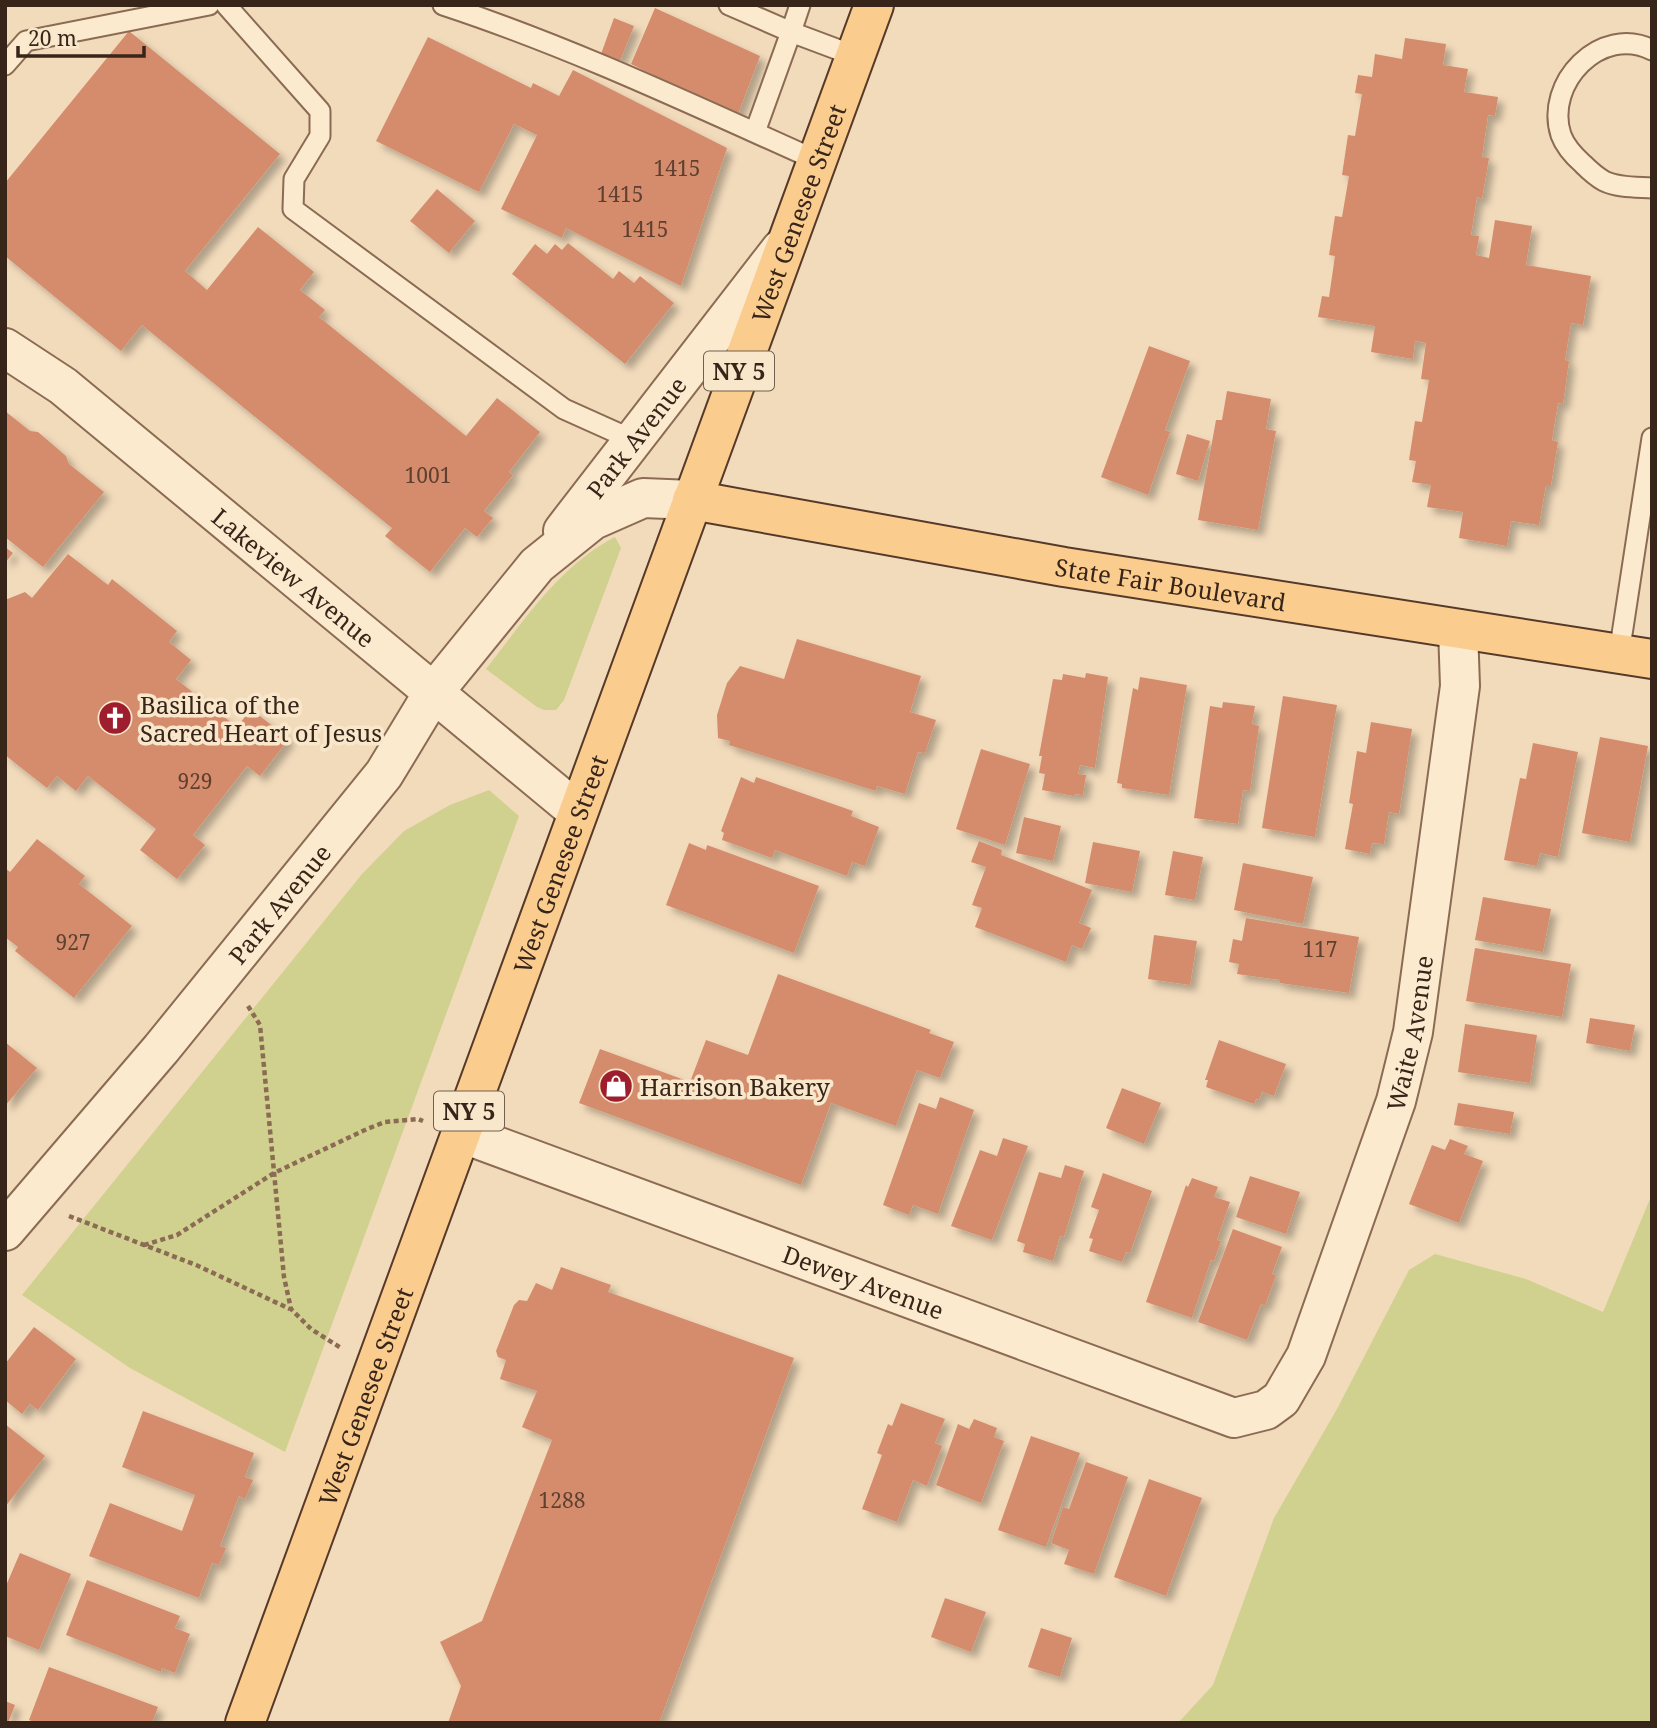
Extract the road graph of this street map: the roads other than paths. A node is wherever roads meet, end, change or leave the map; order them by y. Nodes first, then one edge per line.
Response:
1 (209, 5) edge
2 (226, 5) edge
3 (443, 5) edge
4 (729, 5) edge
5 (800, 5) edge
6 (874, 5) edge
7 (791, 32) junction
8 (1652, 50) edge
9 (855, 56) junction
10 (5, 65) edge
11 (755, 132) junction
12 (816, 160) junction
13 (1652, 188) edge
14 (786, 241) junction
15 (5, 348) edge
16 (1652, 438) edge
17 (633, 440) junction
18 (692, 500) junction
19 (537, 565) junction
20 (1458, 629) junction
21 (1635, 657) edge
22 (433, 693) junction
23 (579, 812) junction
24 (461, 1133) junction
25 (5, 1231) edge
26 (1266, 1410) joint
27 (246, 1723) edge

1 - 10 lane
2 - 17 lane
3 - 11 lane
4 - 7 lane
5 - 7 lane
6 - 9 main road, West Genesee Street / NY 5
7 - 9 lane
7 - 11 lane
8 - 13 lane
9 - 12 main road, West Genesee Street / NY 5
11 - 12 lane
12 - 14 main road, West Genesee Street / NY 5
14 - 17 street, Park Avenue
14 - 18 main road, West Genesee Street / NY 5
15 - 22 street, Lakeview Avenue
16 - 21 lane
17 - 19 street, Park Avenue
18 - 19 street, Park Avenue
18 - 20 main road, State Fair Boulevard
18 - 23 main road, West Genesee Street / NY 5
19 - 22 street, Park Avenue
20 - 21 main road, State Fair Boulevard
20 - 26 street, Waite Avenue
22 - 23 street, Lakeview Avenue
22 - 25 street, Park Avenue
23 - 24 main road, West Genesee Street / NY 5
24 - 26 street, Dewey Avenue
24 - 27 main road, West Genesee Street / NY 5

